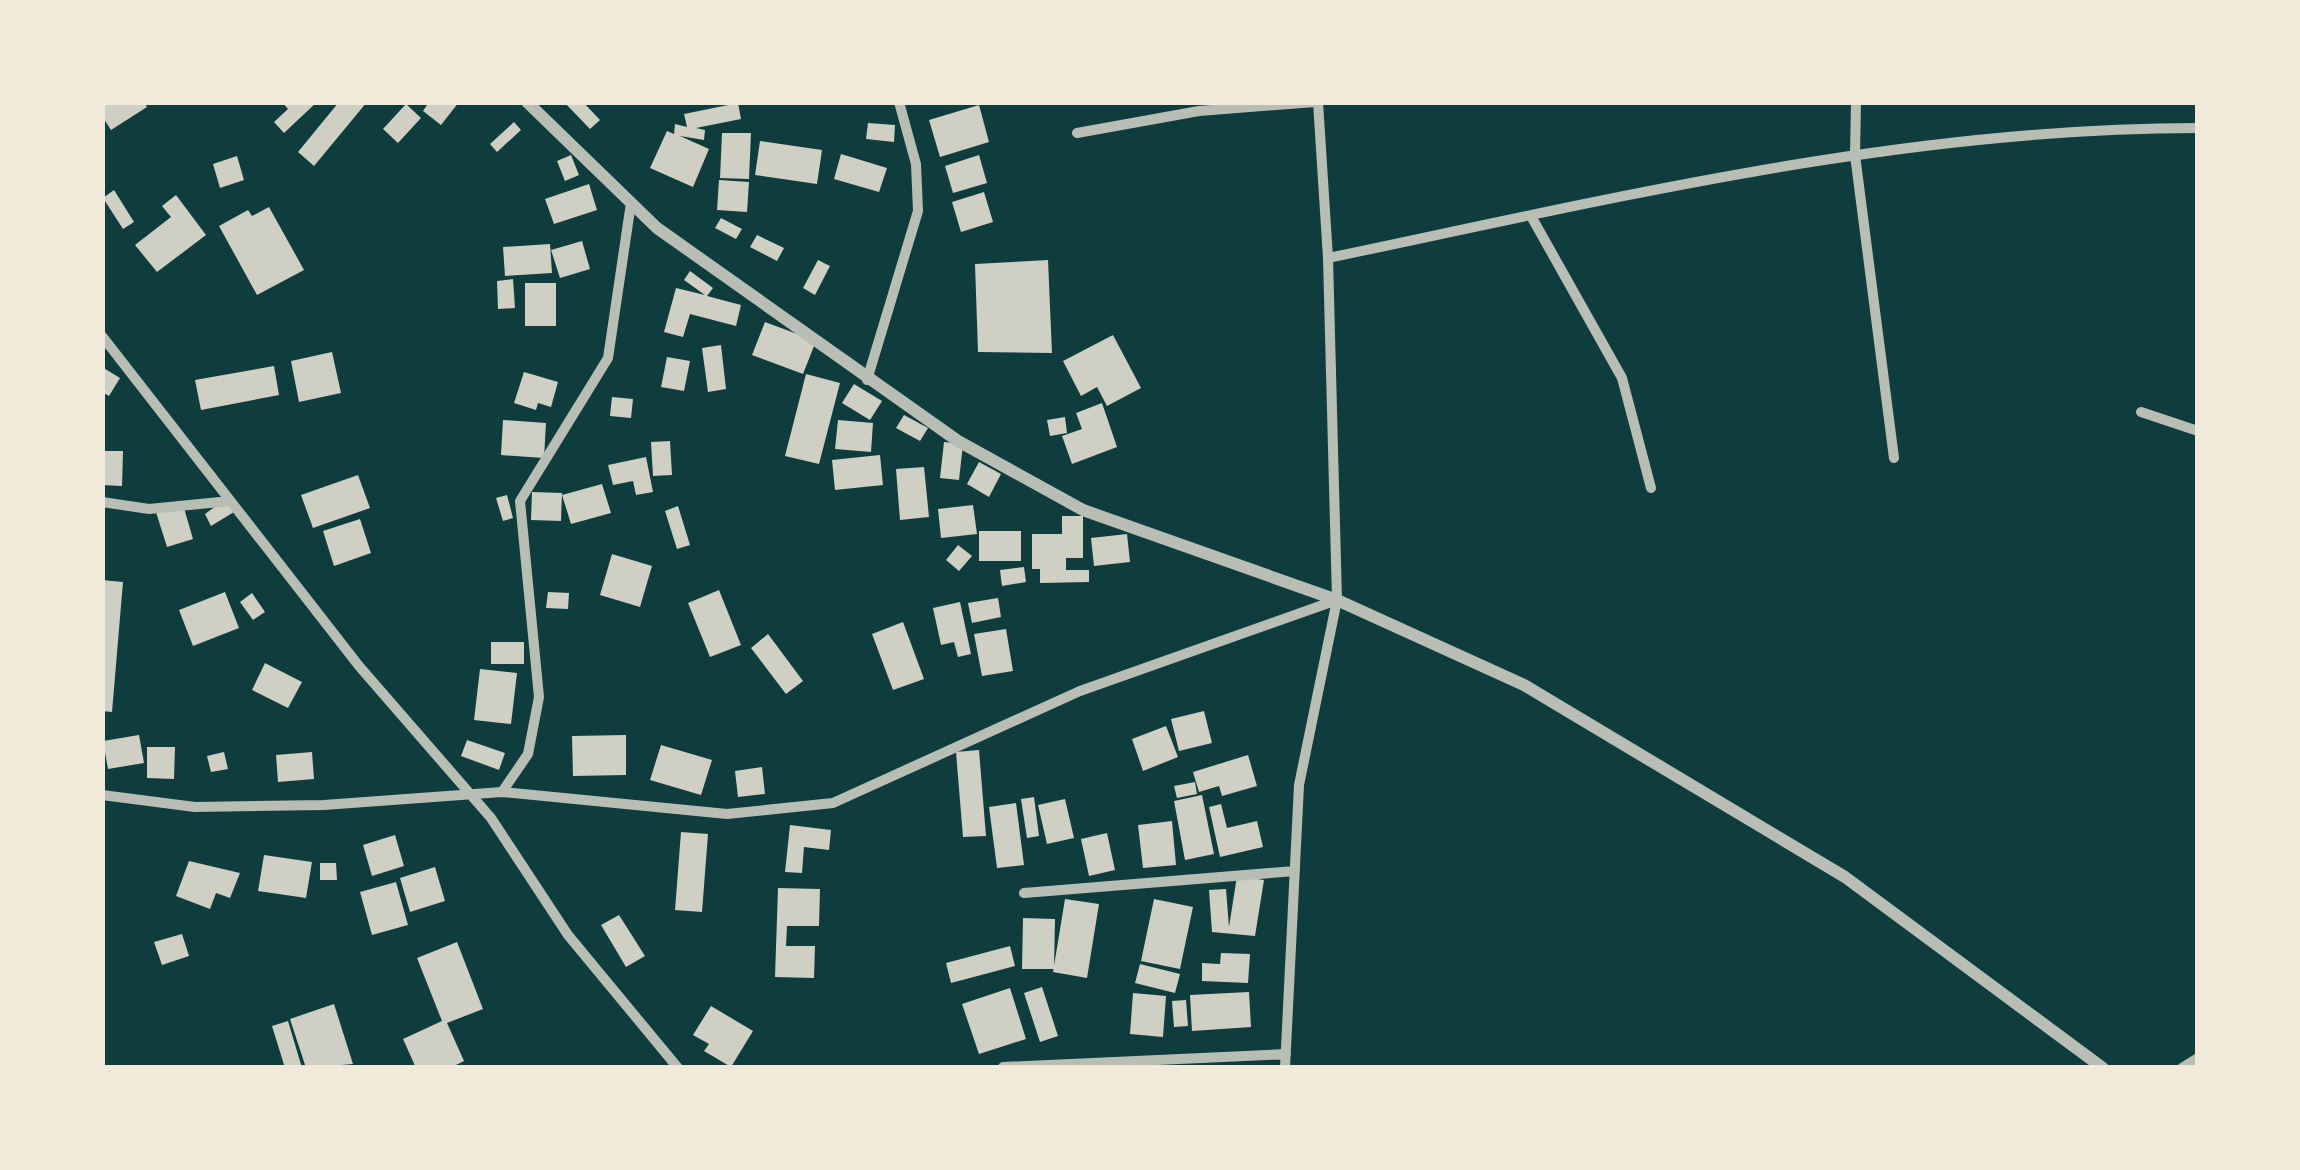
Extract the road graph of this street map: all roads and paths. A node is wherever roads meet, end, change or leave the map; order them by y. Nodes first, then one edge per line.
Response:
1 (527, 102) edge
2 (899, 102) edge
3 (1316, 102) edge
4 (1856, 102) edge
5 (2198, 128) edge
6 (1078, 134) dead end
7 (1855, 155) junction
8 (631, 204) junction
9 (1531, 216) junction
10 (1328, 258) junction
11 (102, 336) edge
12 (867, 380) junction
13 (2142, 412) dead end
14 (2198, 432) edge
15 (1894, 458) dead end
16 (1650, 488) dead end
17 (230, 501) junction
18 (102, 502) edge
19 (1337, 600) junction
20 (502, 792) junction
21 (102, 795) edge
22 (470, 795) junction
23 (1295, 871) junction
24 (1024, 893) dead end
25 (1286, 1054) junction
26 (2198, 1058) edge
27 (1003, 1067) edge
28 (678, 1068) edge
29 (1285, 1068) edge
30 (2103, 1068) edge
31 (2182, 1068) edge

1 - 8 street
2 - 12 street
3 - 6 street
3 - 10 street
4 - 7 street
5 - 7 street
7 - 9 street
7 - 15 street
8 - 12 street
8 - 20 street
9 - 10 street
9 - 16 street
10 - 19 street
11 - 17 street
12 - 19 street
13 - 14 street
17 - 18 street
17 - 22 street
19 - 20 street
19 - 23 street
19 - 30 street
20 - 22 street
21 - 22 street
22 - 28 street
23 - 24 street
23 - 25 street
25 - 27 street
25 - 29 street
26 - 31 street

